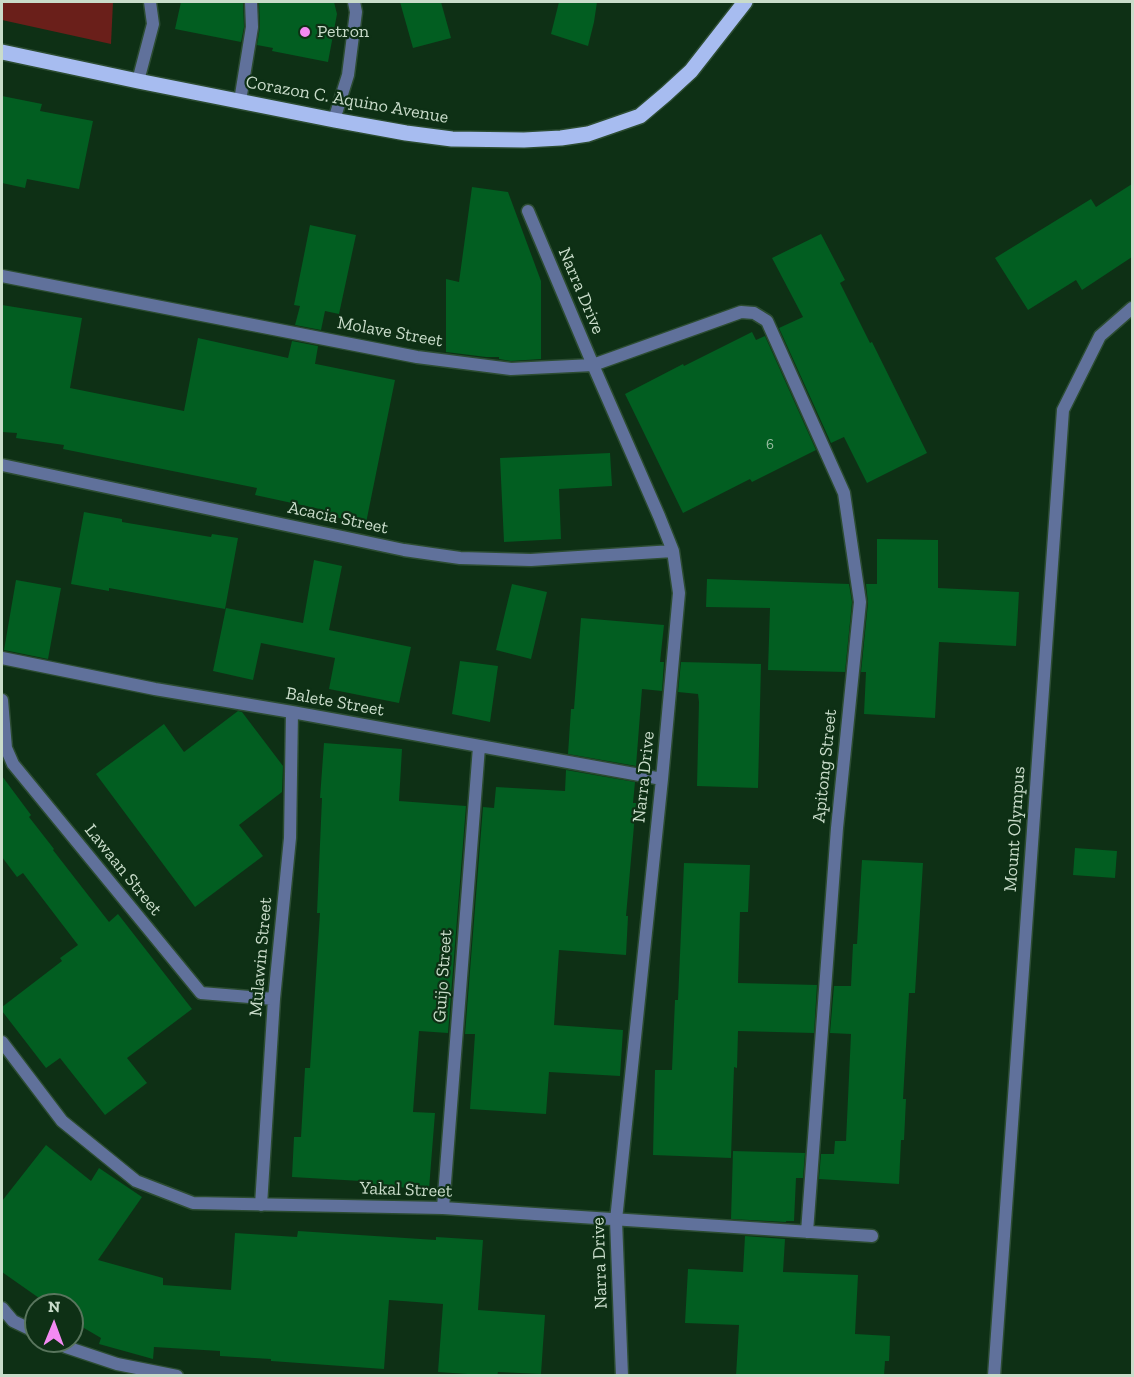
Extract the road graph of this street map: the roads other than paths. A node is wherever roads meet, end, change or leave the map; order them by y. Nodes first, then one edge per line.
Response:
1 (150, 2) edge
2 (251, 2) edge
3 (354, 2) edge
4 (745, 2) edge
5 (2, 52) edge
6 (138, 81) junction
7 (240, 101) junction
8 (334, 120) junction
9 (528, 211) dead end
10 (2, 276) edge
11 (1132, 308) edge
12 (767, 321) joint
13 (592, 365) junction
14 (2, 465) edge
15 (673, 551) junction
16 (2, 658) edge
17 (2, 700) edge
18 (292, 712) junction
19 (479, 747) junction
20 (662, 779) junction
21 (274, 999) junction
22 (2, 1042) edge
23 (261, 1205) junction
24 (443, 1209) junction
25 (616, 1220) junction
26 (807, 1232) junction
27 (872, 1236) dead end
28 (2, 1308) edge
29 (24, 1326) edge
30 (84, 1353) edge
31 (177, 1376) edge
32 (622, 1376) edge
33 (994, 1376) edge

1 - 6 street
2 - 7 street
3 - 8 street
4 - 8 main road, Corazon C. Aquino Avenue
5 - 6 main road, Corazon C. Aquino Avenue
6 - 7 main road, Corazon C. Aquino Avenue
7 - 8 main road, Corazon C. Aquino Avenue
9 - 13 street, Narra Drive
10 - 13 street, Molave Street
11 - 33 street, Mount Olympus
12 - 13 street, Molave Street
12 - 26 street, Apitong Street
13 - 15 street, Narra Drive
14 - 15 street, Acacia Street
15 - 20 street, Narra Drive
16 - 18 street, Balete Street
17 - 21 street, Lawaan Street
18 - 19 street, Balete Street
18 - 21 street, Mulawin Street
19 - 20 street, Balete Street
19 - 24 street, Guijo Street
20 - 25 street, Narra Drive
21 - 23 street, Mulawin Street
22 - 23 street, Yakal Street
23 - 24 street, Yakal Street
24 - 25 street, Yakal Street
25 - 26 street, Yakal Street
25 - 32 street, Narra Drive
26 - 27 street, Yakal Street
28 - 29 street
30 - 31 street

